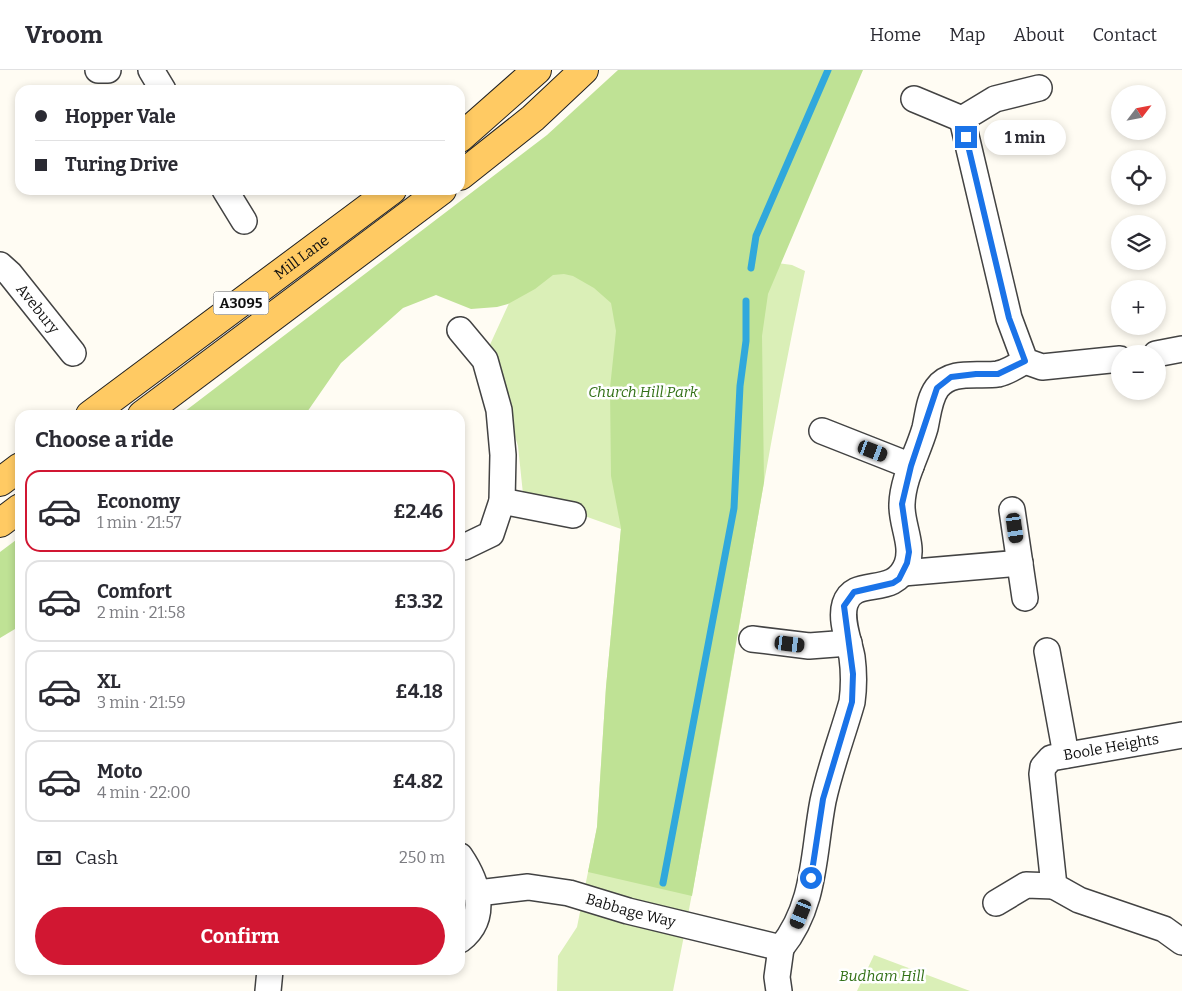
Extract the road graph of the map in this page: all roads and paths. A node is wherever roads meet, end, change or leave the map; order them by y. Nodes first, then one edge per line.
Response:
1 (98, 70) edge
2 (108, 70) edge
3 (150, 70) edge
4 (537, 70) edge
5 (584, 70) edge
6 (160, 85) edge
7 (1039, 88) dead end
8 (914, 98) dead end
9 (962, 119) junction
10 (465, 134) edge
11 (465, 172) edge
12 (228, 195) edge
13 (385, 195) edge
14 (435, 195) edge
15 (244, 221) dead end
16 (0, 265) edge
17 (460, 330) dead end
18 (1182, 349) edge
19 (1166, 352) edge
20 (73, 353) dead end
21 (1025, 361) junction
22 (1111, 361) edge
23 (97, 410) edge
24 (149, 410) edge
25 (822, 431) dead end
26 (911, 466) junction
27 (15, 471) edge
28 (0, 482) edge
29 (502, 501) junction
30 (1012, 510) dead end
31 (15, 512) edge
32 (573, 515) dead end
33 (0, 523) edge
34 (465, 547) edge
35 (1020, 563) junction
36 (902, 573) junction
37 (1025, 598) dead end
38 (752, 639) dead end
39 (849, 643) junction
40 (1047, 651) dead end
41 (1182, 735) edge
42 (1066, 755) junction
43 (465, 863) edge
44 (1054, 886) junction
45 (478, 893) junction
46 (996, 903) dead end
47 (465, 933) edge
48 (1182, 942) edge
49 (781, 948) junction
50 (270, 975) edge
51 (268, 991) edge
52 (778, 991) edge

1 - 2 street
3 - 6 street
4 - 10 main road
5 - 11 main road
7 - 9 street
8 - 9 street
9 - 21 street
12 - 15 street
13 - 23 main road, Mill Lane / A3095
14 - 24 main road, Mill Lane / A3095
16 - 20 street, Avebury
17 - 29 street
18 - 19 street
21 - 22 street
21 - 26 street
25 - 26 street
26 - 36 street
27 - 28 main road
29 - 32 street
29 - 34 street
30 - 35 street
31 - 33 main road
35 - 36 street
35 - 37 street
36 - 39 street
38 - 39 street
39 - 49 street
40 - 42 street
41 - 42 street, Boole Heights
42 - 44 street, Boole Heights
43 - 45 street
44 - 46 street
44 - 48 street
45 - 47 street
45 - 49 street, Babbage Way
49 - 52 street
50 - 51 street

